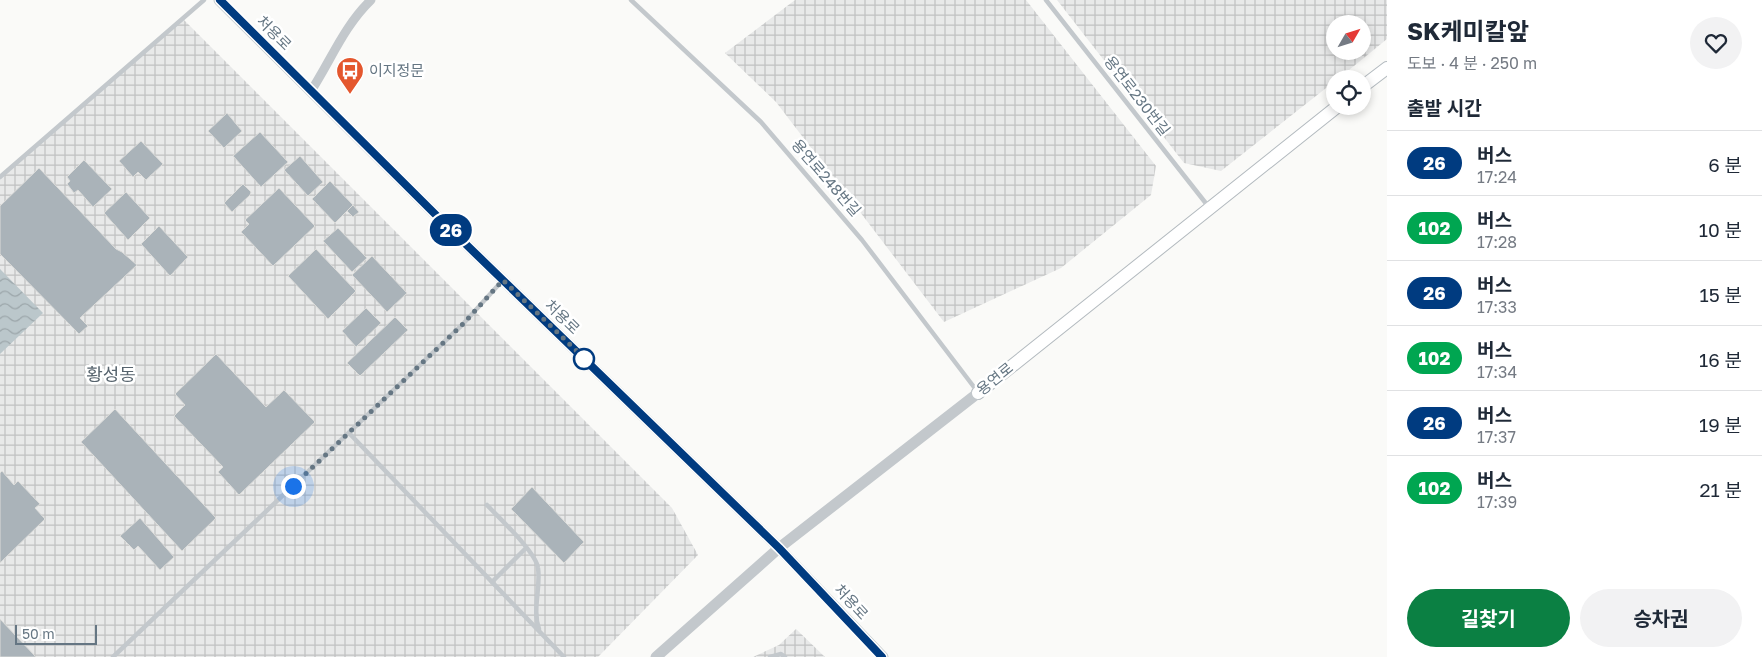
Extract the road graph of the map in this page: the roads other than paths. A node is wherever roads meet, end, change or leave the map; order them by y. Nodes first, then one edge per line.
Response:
1 (204, 0) edge
2 (220, 0) edge
3 (371, 0) edge
4 (631, 0) edge
5 (1046, 0) edge
6 (1387, 68) edge
7 (1371, 80) edge
8 (311, 91) junction
9 (1327, 115) edge
10 (0, 177) edge
11 (1209, 207) junction
12 (503, 280) junction
13 (978, 392) junction
14 (349, 433) junction
15 (487, 505) dead end
16 (526, 548) junction
17 (779, 548) junction
18 (492, 582) junction
19 (539, 631) junction
20 (113, 657) edge
21 (564, 657) edge
22 (656, 657) edge
23 (770, 657) edge
24 (785, 657) edge
25 (882, 657) edge

1 - 10 lane
2 - 8 street, 처용로
3 - 8 street
4 - 13 lane, 용연로248번길
5 - 11 lane, 용연로230번길
6 - 7 main road
8 - 12 street, 처용로
9 - 11 main road, 용연로
11 - 13 main road, 용연로
12 - 14 lane
12 - 17 street, 처용로
13 - 17 street, 용연로
14 - 18 lane
14 - 20 lane
15 - 16 lane
16 - 18 lane
16 - 19 lane
17 - 22 street, 용연로
17 - 25 street, 처용로
18 - 19 lane
19 - 21 lane
23 - 24 lane

